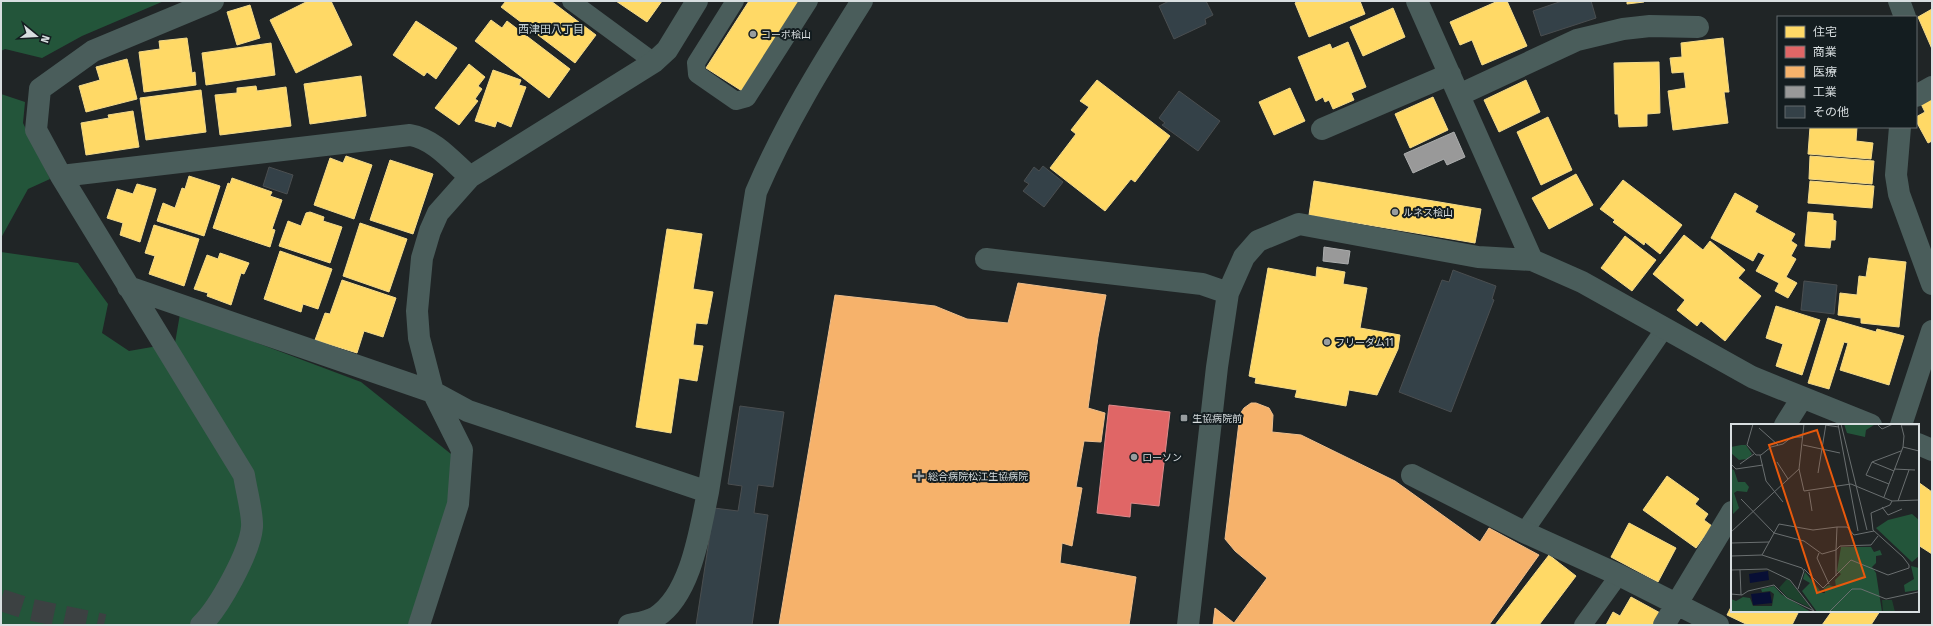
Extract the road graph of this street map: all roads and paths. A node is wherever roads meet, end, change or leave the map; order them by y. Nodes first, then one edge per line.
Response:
1 (213, 1) edge
2 (571, 1) edge
3 (697, 1) edge
4 (735, 1) edge
5 (808, 1) edge
6 (862, 1) edge
7 (1417, 1) edge
8 (1899, 1) edge
9 (1905, 16) edge
10 (1698, 27) dead end
11 (654, 62) junction
12 (1450, 74) junction
13 (1932, 87) edge
14 (1459, 95) junction
15 (1917, 95) edge
16 (1900, 128) edge
17 (1322, 129) dead end
18 (61, 176) junction
19 (470, 177) junction
20 (986, 259) dead end
21 (1532, 260) junction
22 (1932, 284) edge
23 (128, 287) junction
24 (1228, 293) junction
25 (1665, 328) junction
26 (1932, 331) edge
27 (433, 392) junction
28 (1802, 398) junction
29 (1786, 424) edge
30 (1868, 424) edge
31 (1901, 424) edge
32 (1919, 444) edge
33 (1932, 450) edge
34 (1412, 475) dead end
35 (708, 492) junction
36 (1731, 514) edge
37 (1524, 532) junction
38 (1619, 575) junction
39 (1676, 604) junction
40 (201, 625) edge
41 (419, 625) edge
42 (629, 625) edge
43 (1188, 625) edge
44 (1583, 625) edge
45 (1664, 625) edge
46 (1718, 625) edge

1 - 18 street
2 - 11 lane
3 - 11 street
4 - 5 lane
6 - 35 street
7 - 12 street
8 - 9 street
10 - 14 street
11 - 19 street
12 - 14 street
12 - 17 street
13 - 15 street
14 - 21 street
16 - 22 street
18 - 19 street
18 - 23 street
19 - 27 street
20 - 24 street
21 - 24 street
21 - 25 street
23 - 27 street
23 - 40 street
24 - 43 street
25 - 28 street
25 - 37 lane
26 - 31 street
27 - 35 street
27 - 41 street
28 - 29 street
28 - 30 street
32 - 33 street
34 - 37 street
35 - 42 street
36 - 39 street
37 - 38 street
38 - 39 street
38 - 44 lane
39 - 45 street
39 - 46 street

